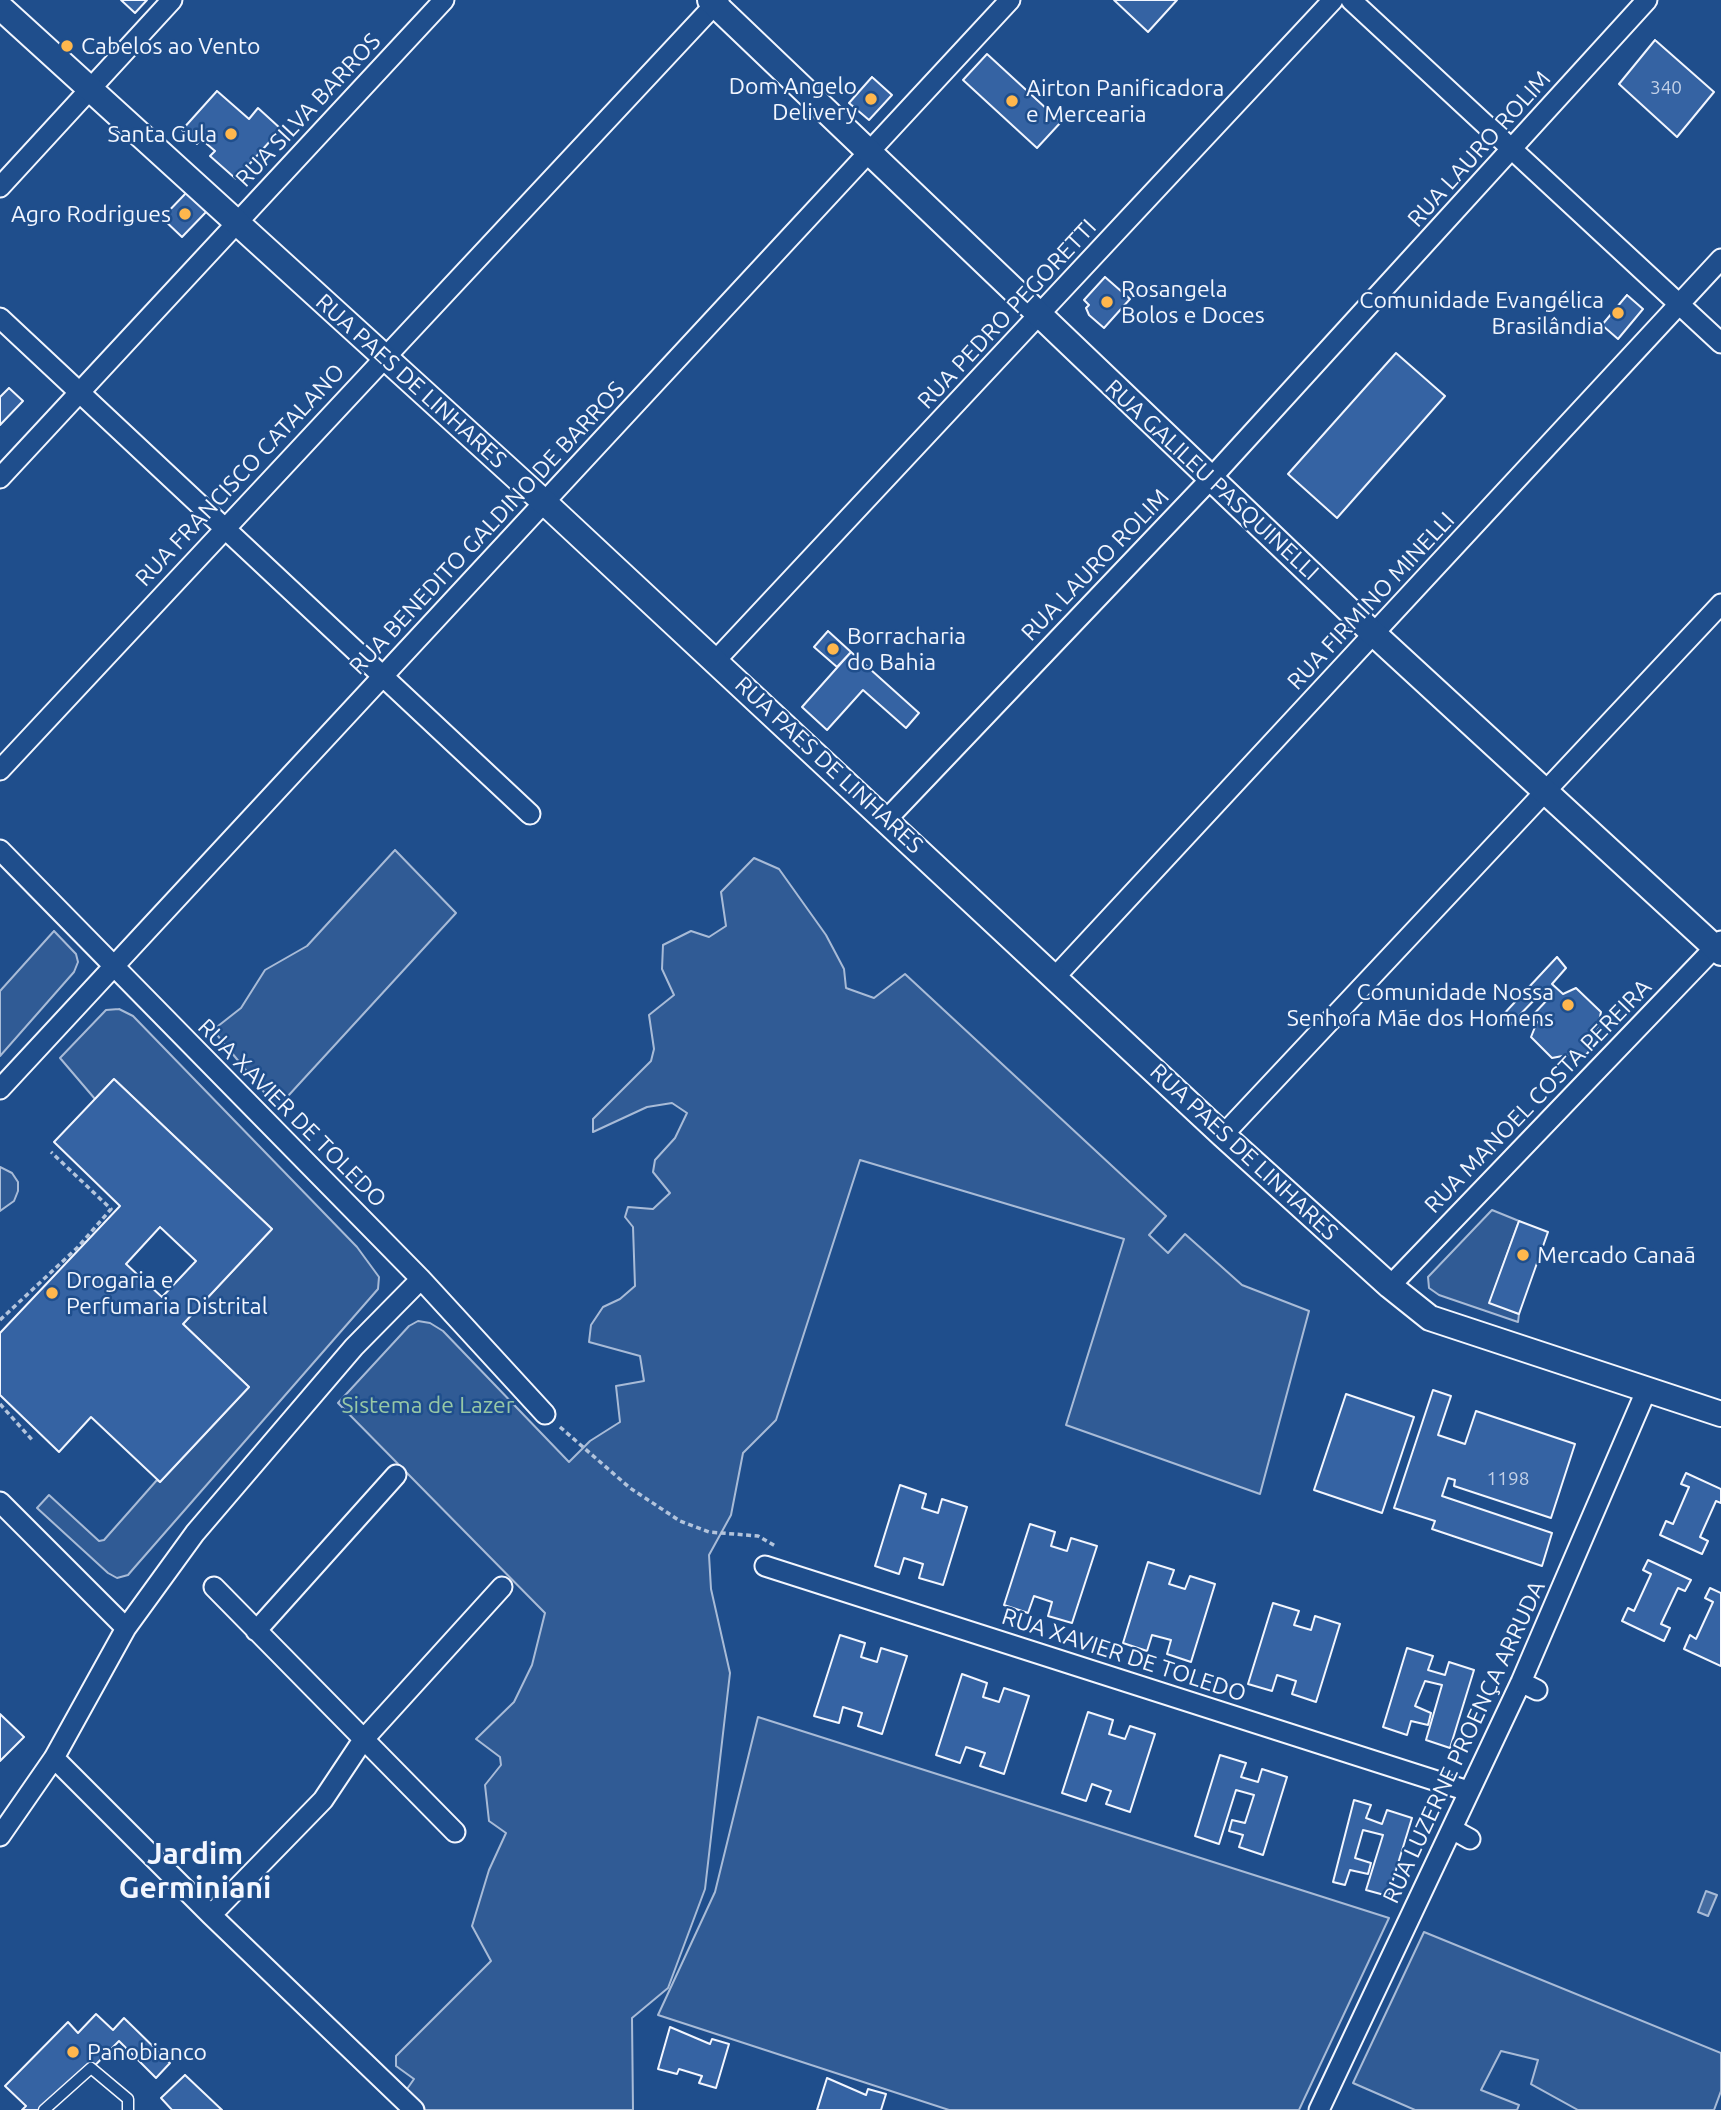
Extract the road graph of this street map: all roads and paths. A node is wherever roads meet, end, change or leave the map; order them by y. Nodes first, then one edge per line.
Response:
1 (172, 0) edge
2 (444, 0) edge
3 (1010, 0) edge
4 (1333, 0) edge
5 (1351, 0) edge
6 (1647, 0) edge
7 (714, 2) edge
8 (0, 7) edge
9 (90, 88) junction
10 (1513, 150) junction
11 (869, 152) junction
12 (0, 187) edge
13 (237, 223) junction
14 (1721, 259) edge
15 (1679, 304) junction
16 (1038, 316) junction
17 (0, 318) edge
18 (1721, 343) edge
19 (383, 356) junction
20 (79, 392) junction
21 (0, 478) edge
22 (1210, 479) junction
23 (544, 502) junction
24 (225, 529) junction
25 (1721, 604) edge
26 (1374, 634) junction
27 (716, 660) junction
28 (383, 676) junction
29 (0, 770) edge
30 (1546, 792) junction
31 (530, 814) dead end
32 (887, 819) junction
33 (0, 850) edge
34 (1719, 947) edge
35 (113, 967) junction
36 (1056, 976) junction
37 (0, 1089) edge
38 (1223, 1135) junction
39 (51, 1152) dead end
40 (421, 1279) junction
41 (1390, 1286) junction
42 (0, 1320) edge
43 (1646, 1391) junction
44 (0, 1404) edge
45 (545, 1414) joint
46 (1721, 1414) edge
47 (34, 1442) dead end
48 (396, 1475) dead end
49 (0, 1502) edge
50 (778, 1548) dead end
51 (765, 1566) dead end
52 (214, 1587) dead end
53 (502, 1587) dead end
54 (126, 1628) junction
55 (256, 1631) junction
56 (363, 1740) junction
57 (54, 1758) junction
58 (1468, 1791) junction
59 (455, 1832) dead end
60 (0, 1836) edge
61 (211, 1915) junction
62 (44, 2110) edge
63 (128, 2110) edge
64 (414, 2110) edge
65 (1320, 2110) edge

1 - 9 street
2 - 13 street, RUA SILVA BARROS
3 - 11 street, RUA BENEDITO GALDINO DE BARROS
4 - 16 street, RUA PEDRO PEGORETTI
5 - 10 street
6 - 10 street, RUA LAURO ROLIM
7 - 11 street, RUA GALILEU PASQUINELLI
7 - 19 street, RUA FRANCISCO CATALANO
8 - 9 street, RUA PAES DE LINHARES
9 - 12 street
9 - 13 street, RUA PAES DE LINHARES
10 - 15 street
10 - 22 street, RUA LAURO ROLIM
11 - 16 street, RUA GALILEU PASQUINELLI
11 - 23 street, RUA BENEDITO GALDINO DE BARROS
13 - 19 street, RUA PAES DE LINHARES
13 - 20 street, RUA SILVA BARROS
14 - 15 street, RUA FIRMINO MINELLI
15 - 18 street
15 - 26 street, RUA FIRMINO MINELLI
16 - 22 street, RUA GALILEU PASQUINELLI
16 - 27 street, RUA PEDRO PEGORETTI
17 - 20 street
19 - 23 street, RUA PAES DE LINHARES
19 - 24 street, RUA FRANCISCO CATALANO
20 - 21 street, RUA SILVA BARROS
20 - 24 street
22 - 26 street, RUA GALILEU PASQUINELLI
22 - 32 street, RUA LAURO ROLIM
23 - 27 street, RUA PAES DE LINHARES
23 - 28 street, RUA BENEDITO GALDINO DE BARROS
24 - 28 street
24 - 29 street, RUA FRANCISCO CATALANO
25 - 30 street
26 - 30 street, RUA GALILEU PASQUINELLI
26 - 36 street, RUA FIRMINO MINELLI
27 - 32 street, RUA PAES DE LINHARES
28 - 31 street
28 - 35 street, RUA BENEDITO GALDINO DE BARROS
30 - 34 street, RUA GALILEU PASQUINELLI
30 - 38 street
32 - 36 street, RUA PAES DE LINHARES
33 - 35 street, RUA XAVIER DE TOLEDO
34 - 41 street, RUA MANOEL COSTA PEREIRA
35 - 37 street, RUA BENEDITO GALDINO DE BARROS
35 - 40 street, RUA XAVIER DE TOLEDO
36 - 38 street, RUA PAES DE LINHARES
38 - 41 street, RUA PAES DE LINHARES
39 - 42 path
40 - 45 street, RUA XAVIER DE TOLEDO
40 - 54 street
41 - 43 street, RUA PAES DE LINHARES
43 - 46 street, RUA PAES DE LINHARES
43 - 58 street, RUA LUZERNE PROENÇA ARRUDA
44 - 47 path
45 - 50 path
48 - 55 street
49 - 54 street
51 - 58 street, RUA XAVIER DE TOLEDO
52 - 55 street
53 - 56 street
54 - 57 street
55 - 56 street
56 - 59 street
56 - 61 street
57 - 60 street
57 - 61 street
58 - 65 street, RUA LUZERNE PROENÇA ARRUDA
61 - 64 street
62 - 63 lane

